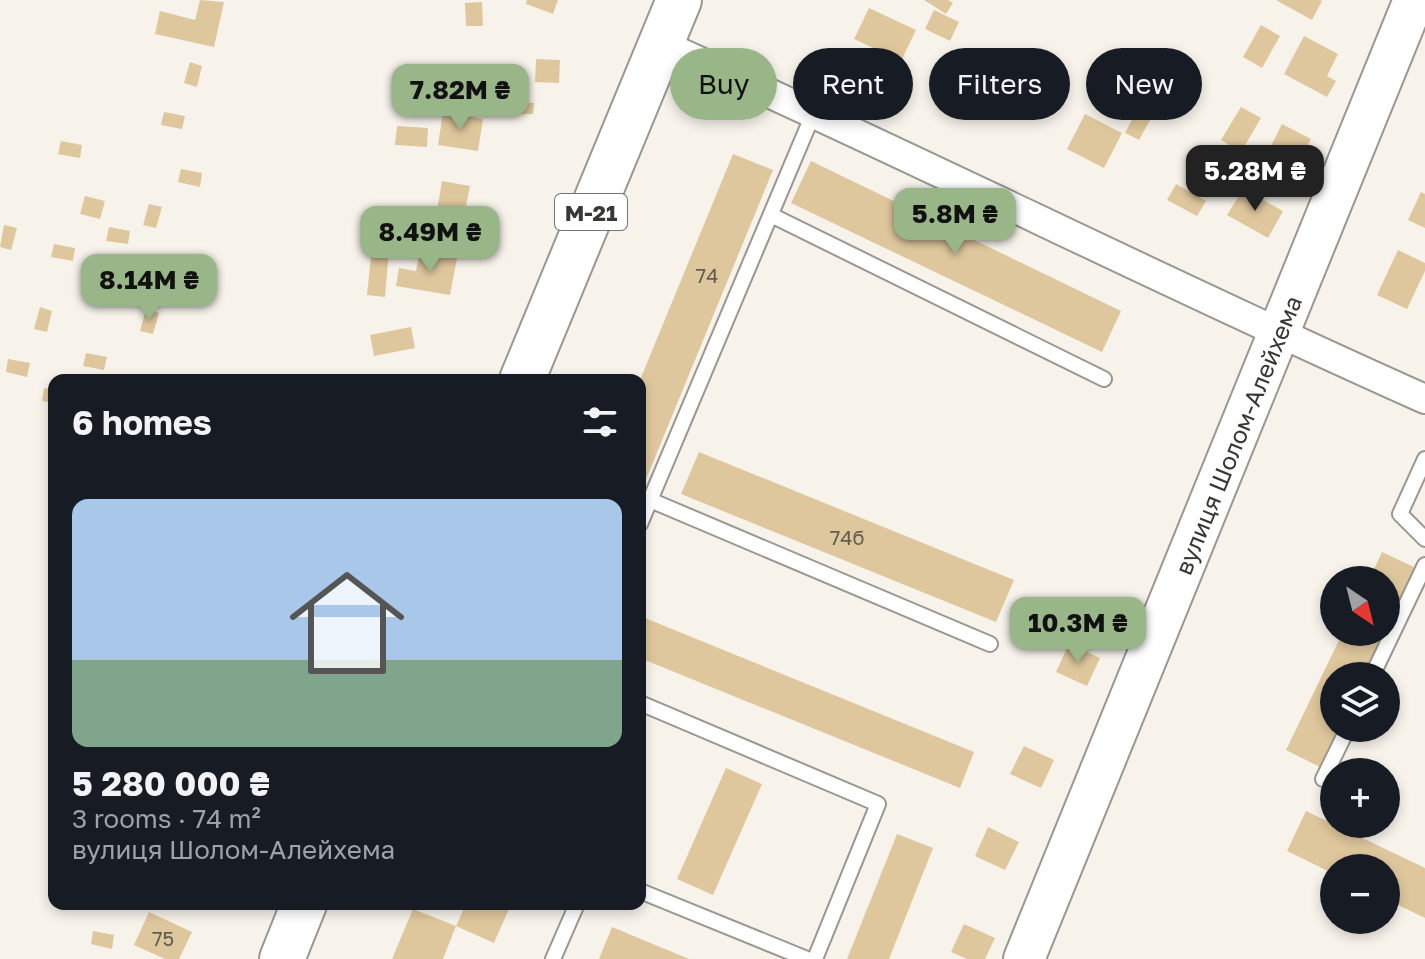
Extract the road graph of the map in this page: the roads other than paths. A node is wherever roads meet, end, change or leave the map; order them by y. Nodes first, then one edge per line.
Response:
1 (679, 0) edge
2 (1414, 0) edge
3 (661, 44) junction
4 (793, 103) edge
5 (811, 120) edge
6 (831, 120) edge
7 (771, 215) junction
8 (1277, 333) junction
9 (524, 374) edge
10 (1104, 379) dead end
11 (1425, 399) edge
12 (1425, 459) edge
13 (650, 500) junction
14 (646, 510) edge
15 (1425, 539) edge
16 (1425, 565) edge
17 (990, 644) dead end
18 (1379, 662) edge
19 (646, 706) edge
20 (646, 893) edge
21 (302, 910) edge
22 (574, 910) edge
23 (282, 959) edge
24 (553, 959) edge
25 (807, 959) edge
26 (815, 959) edge
27 (1024, 959) edge

1 - 3 highway, М-21
2 - 8 street, вулиця Шолом-Алейхема
3 - 4 street
3 - 9 highway, М-21
5 - 7 lane
6 - 8 street
7 - 10 lane
7 - 13 lane
8 - 11 street
8 - 27 street, вулиця Шолом-Алейхема
12 - 15 lane
13 - 14 lane
13 - 17 lane
16 - 18 lane
19 - 26 lane
20 - 25 lane
21 - 23 highway
22 - 24 lane

